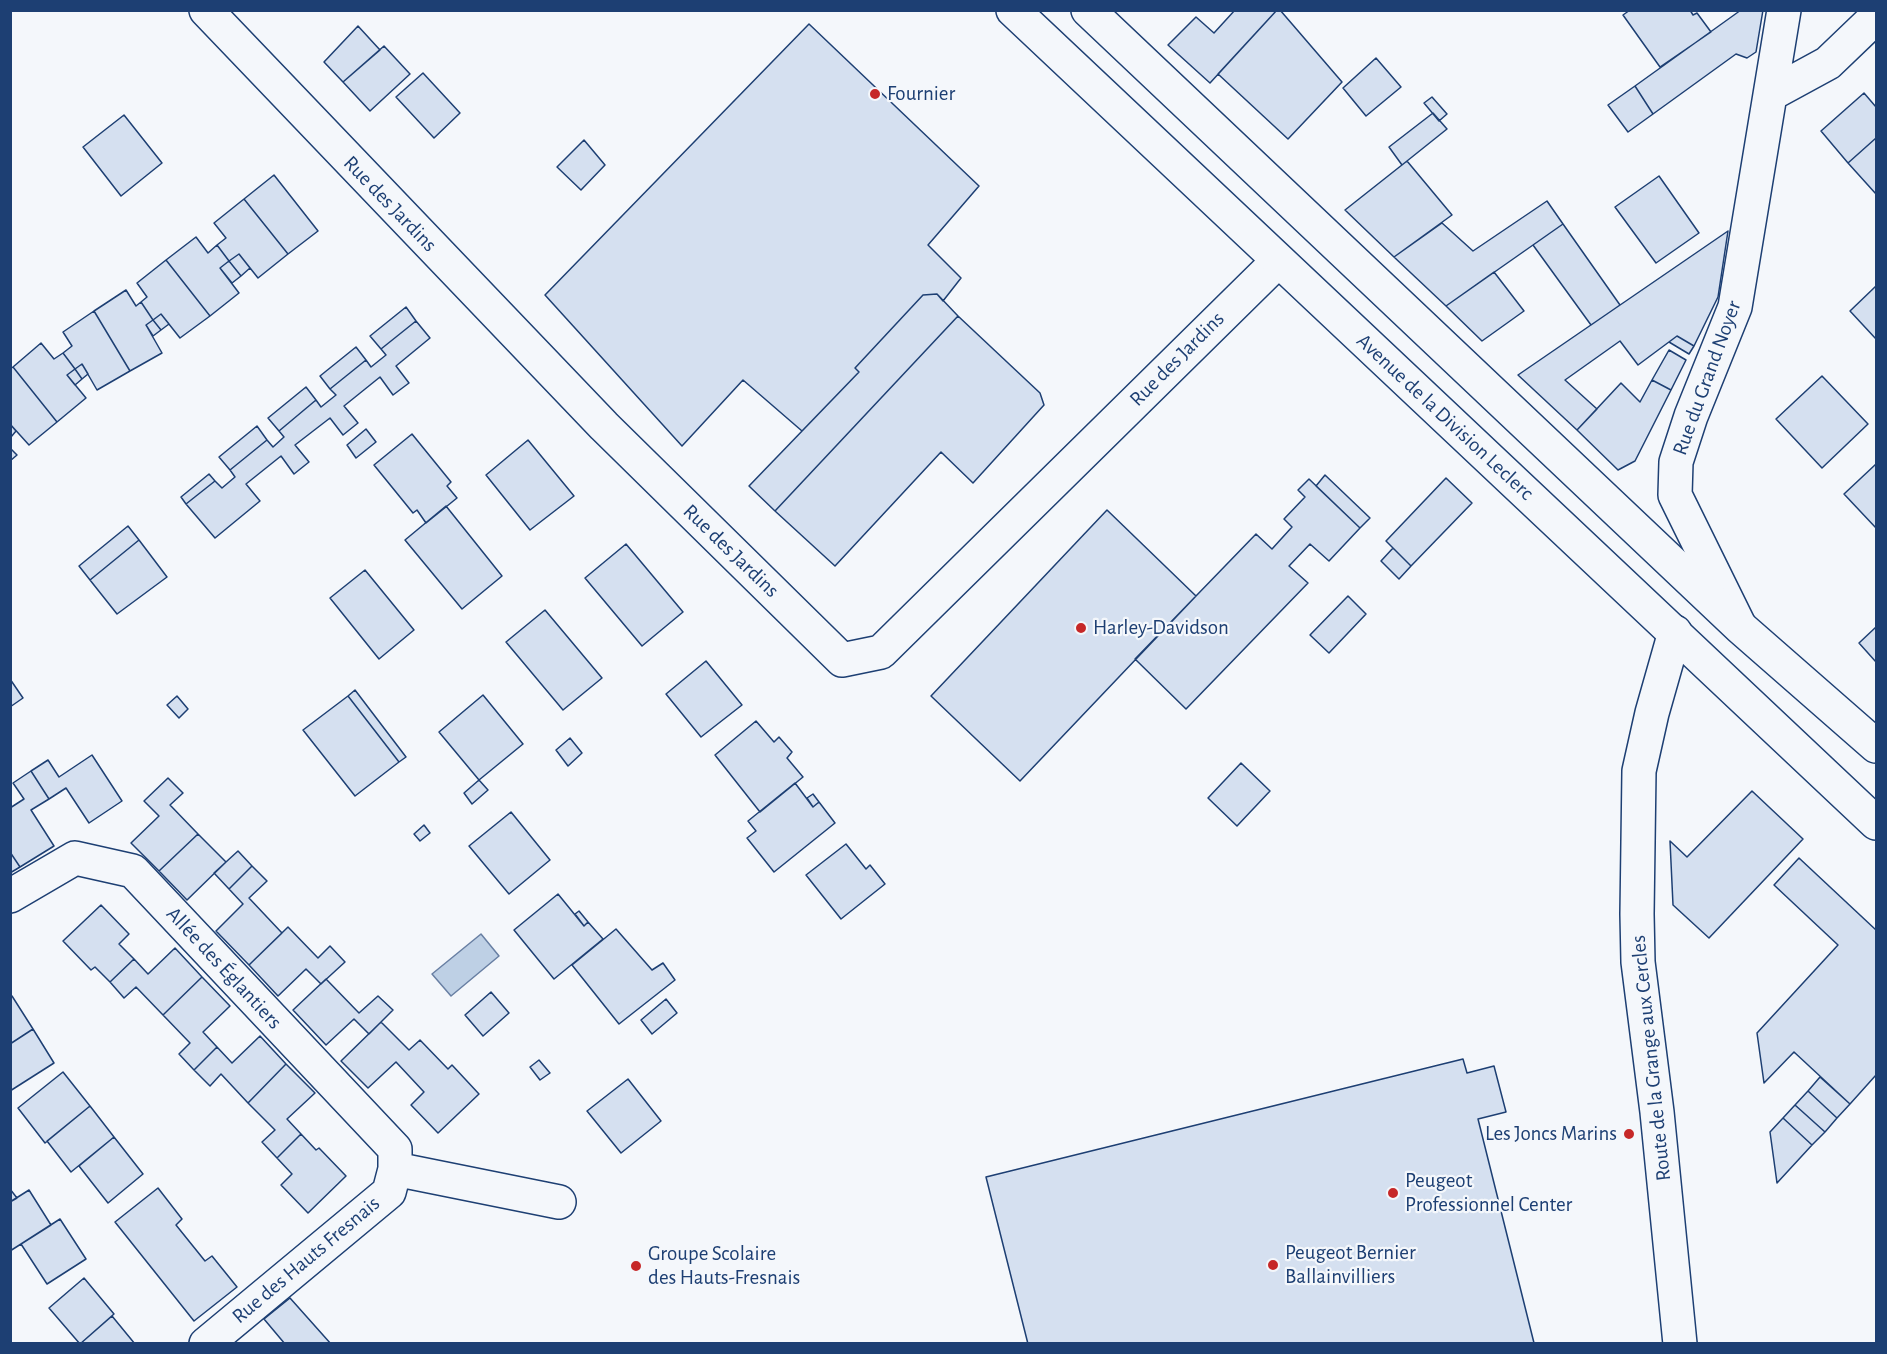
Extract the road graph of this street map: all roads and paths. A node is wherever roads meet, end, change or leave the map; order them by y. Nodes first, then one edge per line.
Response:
1 (206, 10) edge
2 (1013, 10) edge
3 (1088, 10) edge
4 (1784, 10) edge
5 (1876, 17) edge
6 (1771, 94) junction
7 (1278, 261) junction
8 (1740, 627) junction
9 (1675, 632) junction
10 (1876, 746) edge
11 (1876, 823) edge
12 (10, 896) edge
13 (395, 1169) junction
14 (559, 1202) dead end
15 (206, 1344) edge
16 (1680, 1344) edge

1 - 7 street, Rue des Jardins
2 - 7 street, Avenue de la Division Leclerc
3 - 8 street
4 - 6 street, Rue du Grand Noyer
5 - 6 street
6 - 8 street, Rue du Grand Noyer
7 - 9 street, Avenue de la Division Leclerc
8 - 10 street
9 - 11 street, Avenue de la Division Leclerc
9 - 16 street, Route de la Grange aux Cercles
12 - 13 street, Allée des Églantiers
13 - 14 street
13 - 15 street, Rue des Hauts Fresnais

